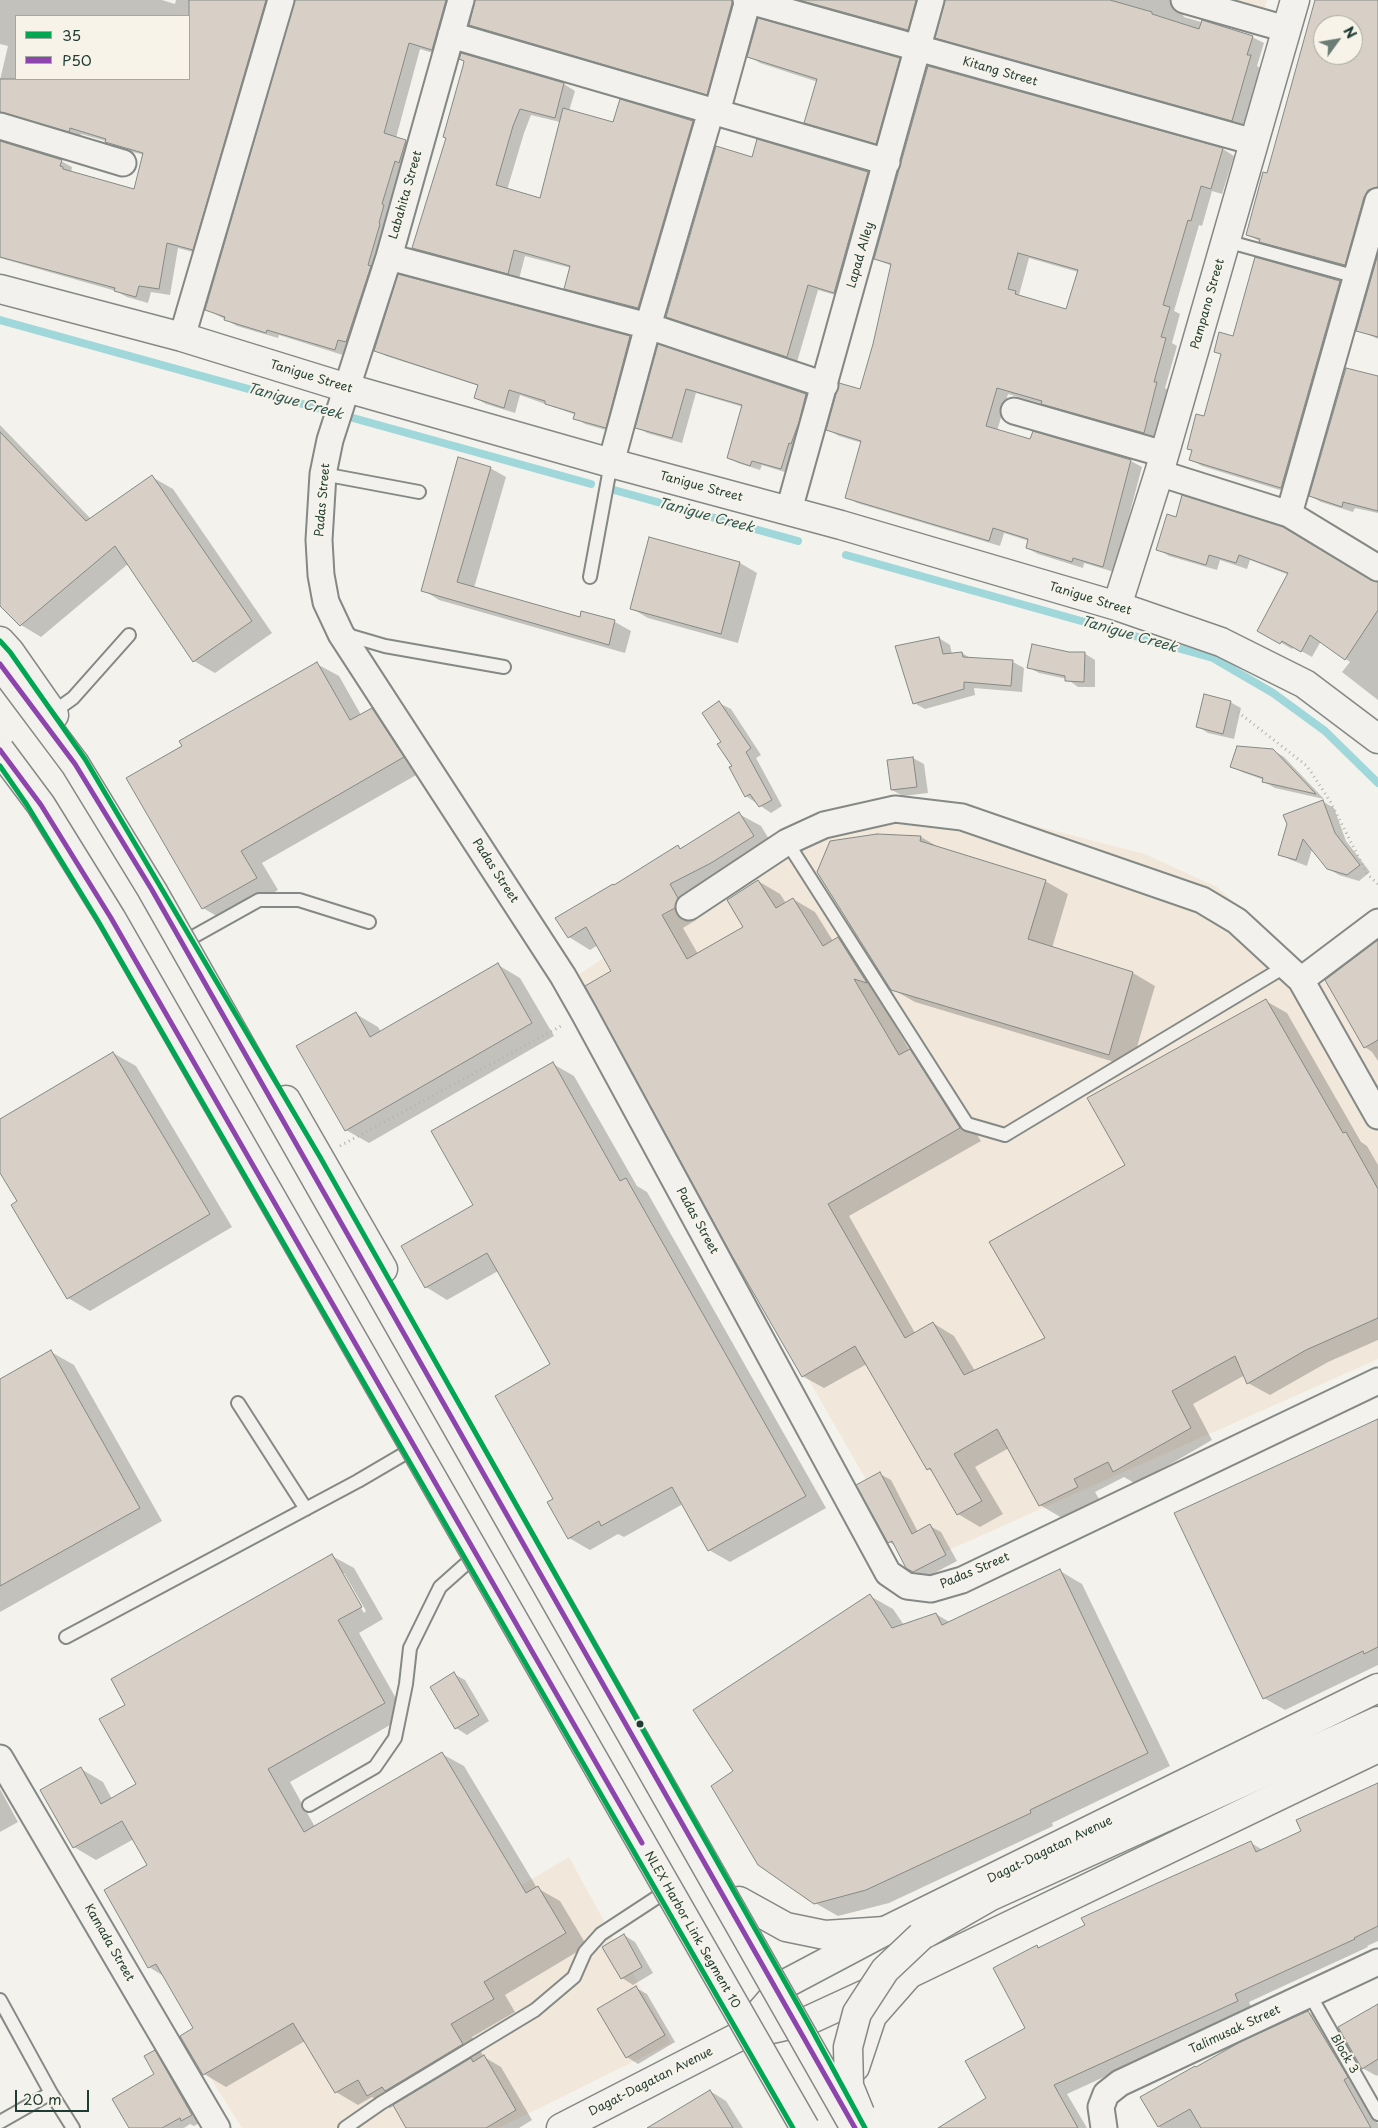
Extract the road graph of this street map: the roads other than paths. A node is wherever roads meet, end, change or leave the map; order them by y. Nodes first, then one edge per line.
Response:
1 (281, 0) edge
2 (460, 0) edge
3 (747, 0) edge
4 (931, 0) edge
5 (1184, 0) edge
6 (1295, 0) edge
7 (1286, 29) junction
8 (452, 35) junction
9 (917, 48) junction
10 (714, 111) junction
11 (0, 126) edge
12 (1254, 142) junction
13 (887, 162) junction
14 (123, 163) dead end
15 (1378, 201) edge
16 (1226, 242) junction
17 (389, 256) junction
18 (1346, 274) dead end
19 (0, 289) edge
20 (648, 326) junction
21 (182, 338) junction
22 (825, 385) junction
23 (344, 396) junction
24 (1014, 411) dead end
25 (610, 463) junction
26 (1162, 464) junction
27 (323, 474) junction
28 (419, 492) dead end
29 (789, 510) junction
30 (1290, 514) junction
31 (1377, 564) edge
32 (590, 577) dead end
33 (1117, 606) junction
34 (342, 634) junction
35 (129, 635) dead end
36 (0, 641) edge
37 (0, 664) edge
38 (504, 668) dead end
39 (52, 713) junction
40 (1378, 739) edge
41 (0, 750) edge
42 (0, 766) edge
43 (787, 842) junction
44 (688, 907) dead end
45 (369, 922) dead end
46 (1378, 922) edge
47 (191, 938) junction
48 (1294, 973) junction
49 (1378, 1116) edge
50 (1378, 1381) edge
51 (238, 1403) dead end
52 (404, 1454) junction
53 (306, 1509) junction
54 (467, 1563) junction
55 (66, 1637) dead end
56 (1378, 1688) edge
57 (1378, 1721) edge
58 (1378, 1748) edge
59 (0, 1758) edge
60 (309, 1805) dead end
61 (659, 1896) junction
62 (739, 1901) junction
63 (885, 1931) junction
64 (1378, 1962) edge
65 (909, 1974) junction
66 (785, 1984) junction
67 (1310, 1995) junction
68 (0, 2000) edge
69 (807, 2021) junction
70 (740, 2036) junction
71 (51, 2093) junction
72 (850, 2101) junction
73 (1378, 2114) edge
74 (1102, 2117) edge
75 (0, 2122) edge
76 (73, 2128) edge
77 (218, 2128) edge
78 (345, 2128) edge
79 (562, 2128) edge
80 (793, 2128) edge
81 (805, 2128) edge
82 (855, 2128) edge
83 (866, 2128) edge

1 - 21 street
2 - 8 street, Labahita Street
3 - 9 street, Kitang Street
3 - 10 street
4 - 9 street, Lapad Alley
5 - 7 street
6 - 7 main road, Pampano Street
7 - 12 main road, Pampano Street
8 - 10 street
8 - 17 street, Labahita Street
9 - 12 street, Kitang Street
9 - 13 street, Lapad Alley
10 - 13 street
10 - 20 street
11 - 14 street
12 - 16 main road, Pampano Street
13 - 22 street, Lapad Alley
15 - 30 street
16 - 18 lane
16 - 26 main road, Pampano Street
17 - 20 street
17 - 23 street, Labahita Street
19 - 21 main road, Tanigue Street
20 - 22 street
20 - 25 street
21 - 23 main road, Tanigue Street
22 - 29 street, Lapad Alley
23 - 25 main road, Tanigue Street
23 - 27 street, Padas Street
24 - 26 street
25 - 29 main road, Tanigue Street
25 - 32 lane
26 - 30 street
26 - 33 main road, Pampano Street
27 - 28 lane
27 - 34 street, Padas Street
29 - 33 main road, Tanigue Street
30 - 31 street
33 - 40 main road, Tanigue Street
34 - 38 lane
34 - 50 street, Padas Street
35 - 39 lane
36 - 39 main road
37 - 82 main road, bridge
39 - 47 main road
41 - 81 main road, NLEX Harbor Link Segment 10, bridge
42 - 52 main road
43 - 44 street
43 - 48 street
43 - 48 lane
45 - 47 lane
46 - 48 street
47 - 62 main road
48 - 49 street
51 - 53 lane
52 - 53 lane
52 - 54 main road
53 - 55 lane
54 - 60 lane
54 - 61 main road
56 - 63 main road, Dagat-Dagatan Avenue
57 - 83 main road, bridge
58 - 65 main road, Dagat-Dagatan Avenue
59 - 77 street, Kamada Street
61 - 70 main road
61 - 78 lane
62 - 63 main road
62 - 66 main road
63 - 66 main road, Dagat-Dagatan Avenue
64 - 67 street, Talimusak Street
65 - 69 main road, Dagat-Dagatan Avenue
65 - 72 main road
66 - 69 main road
66 - 70 main road, Dagat-Dagatan Avenue
67 - 73 lane, Block 3
67 - 74 street, Talimusak Street
68 - 71 lane
69 - 70 main road, Dagat-Dagatan Avenue
69 - 72 main road
70 - 79 main road, Dagat-Dagatan Avenue
70 - 80 main road
71 - 75 lane
71 - 76 lane
72 - 83 main road

